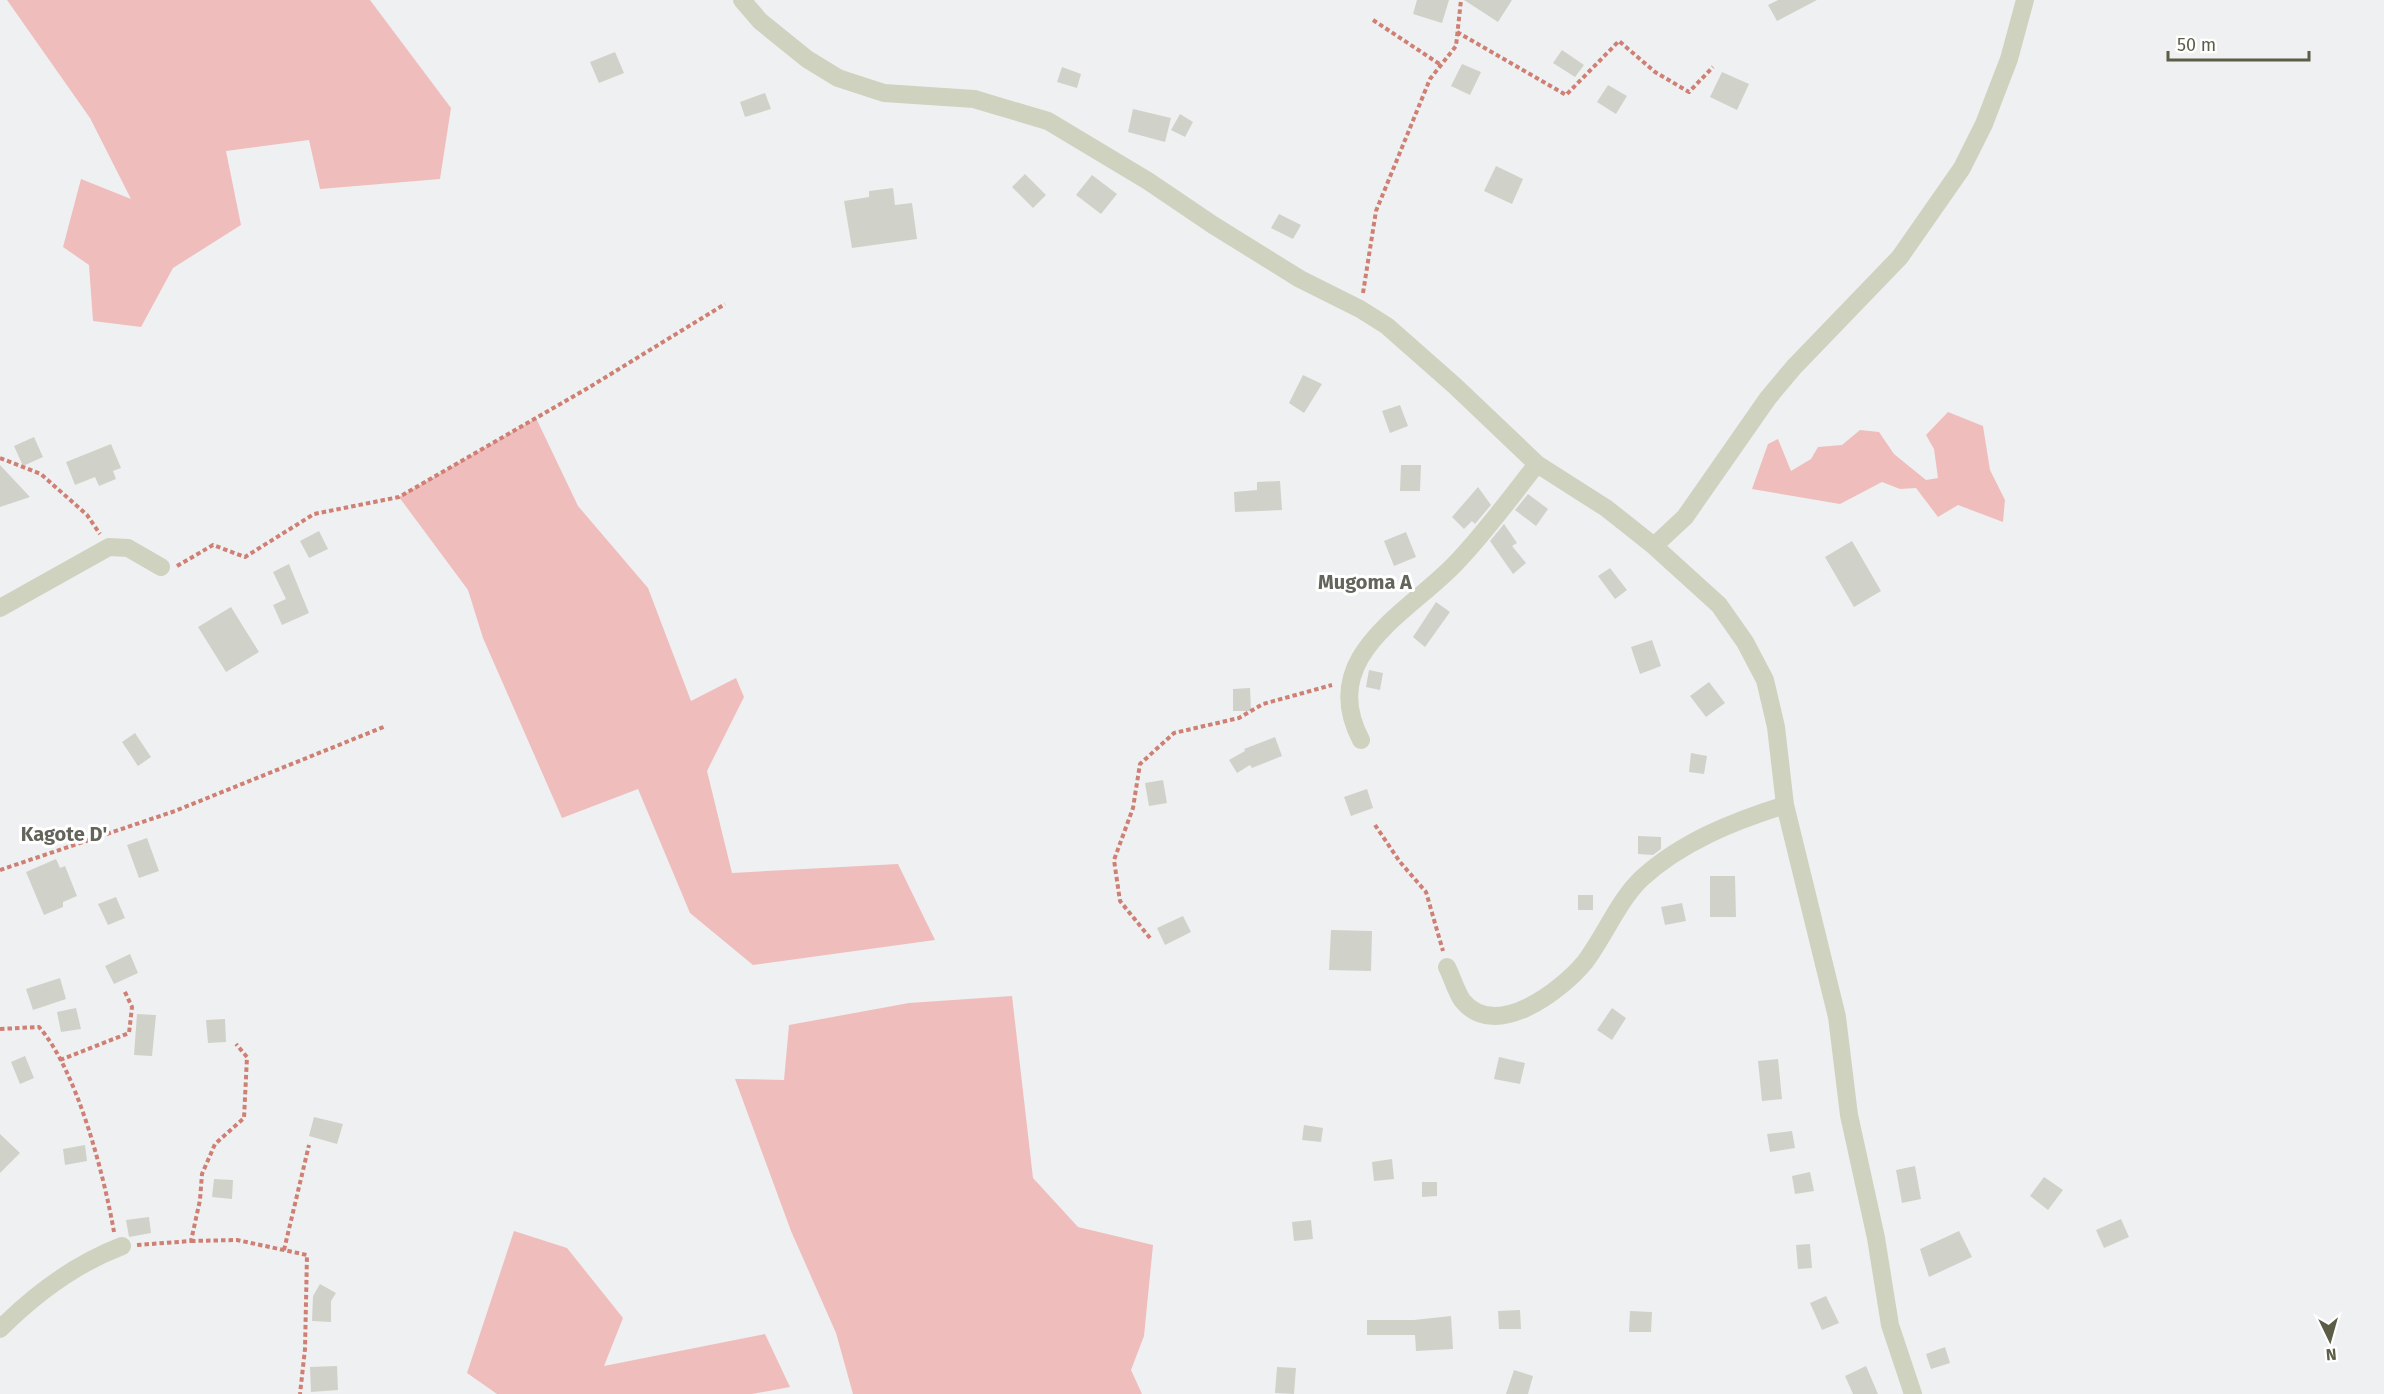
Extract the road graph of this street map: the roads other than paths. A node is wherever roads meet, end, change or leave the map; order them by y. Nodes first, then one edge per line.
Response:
1 (742, 0) edge
2 (2025, 0) edge
3 (1537, 465) junction
4 (1654, 546) junction
5 (161, 567) road end
6 (0, 608) edge
7 (1361, 740) dead end
8 (1785, 805) junction
9 (1447, 967) road end
10 (119, 1247) road end
11 (0, 1329) edge
12 (1913, 1394) edge

1 - 3 street
2 - 4 street
3 - 4 street
3 - 7 street
4 - 8 street
5 - 6 street
8 - 9 street
8 - 12 street
10 - 11 street

